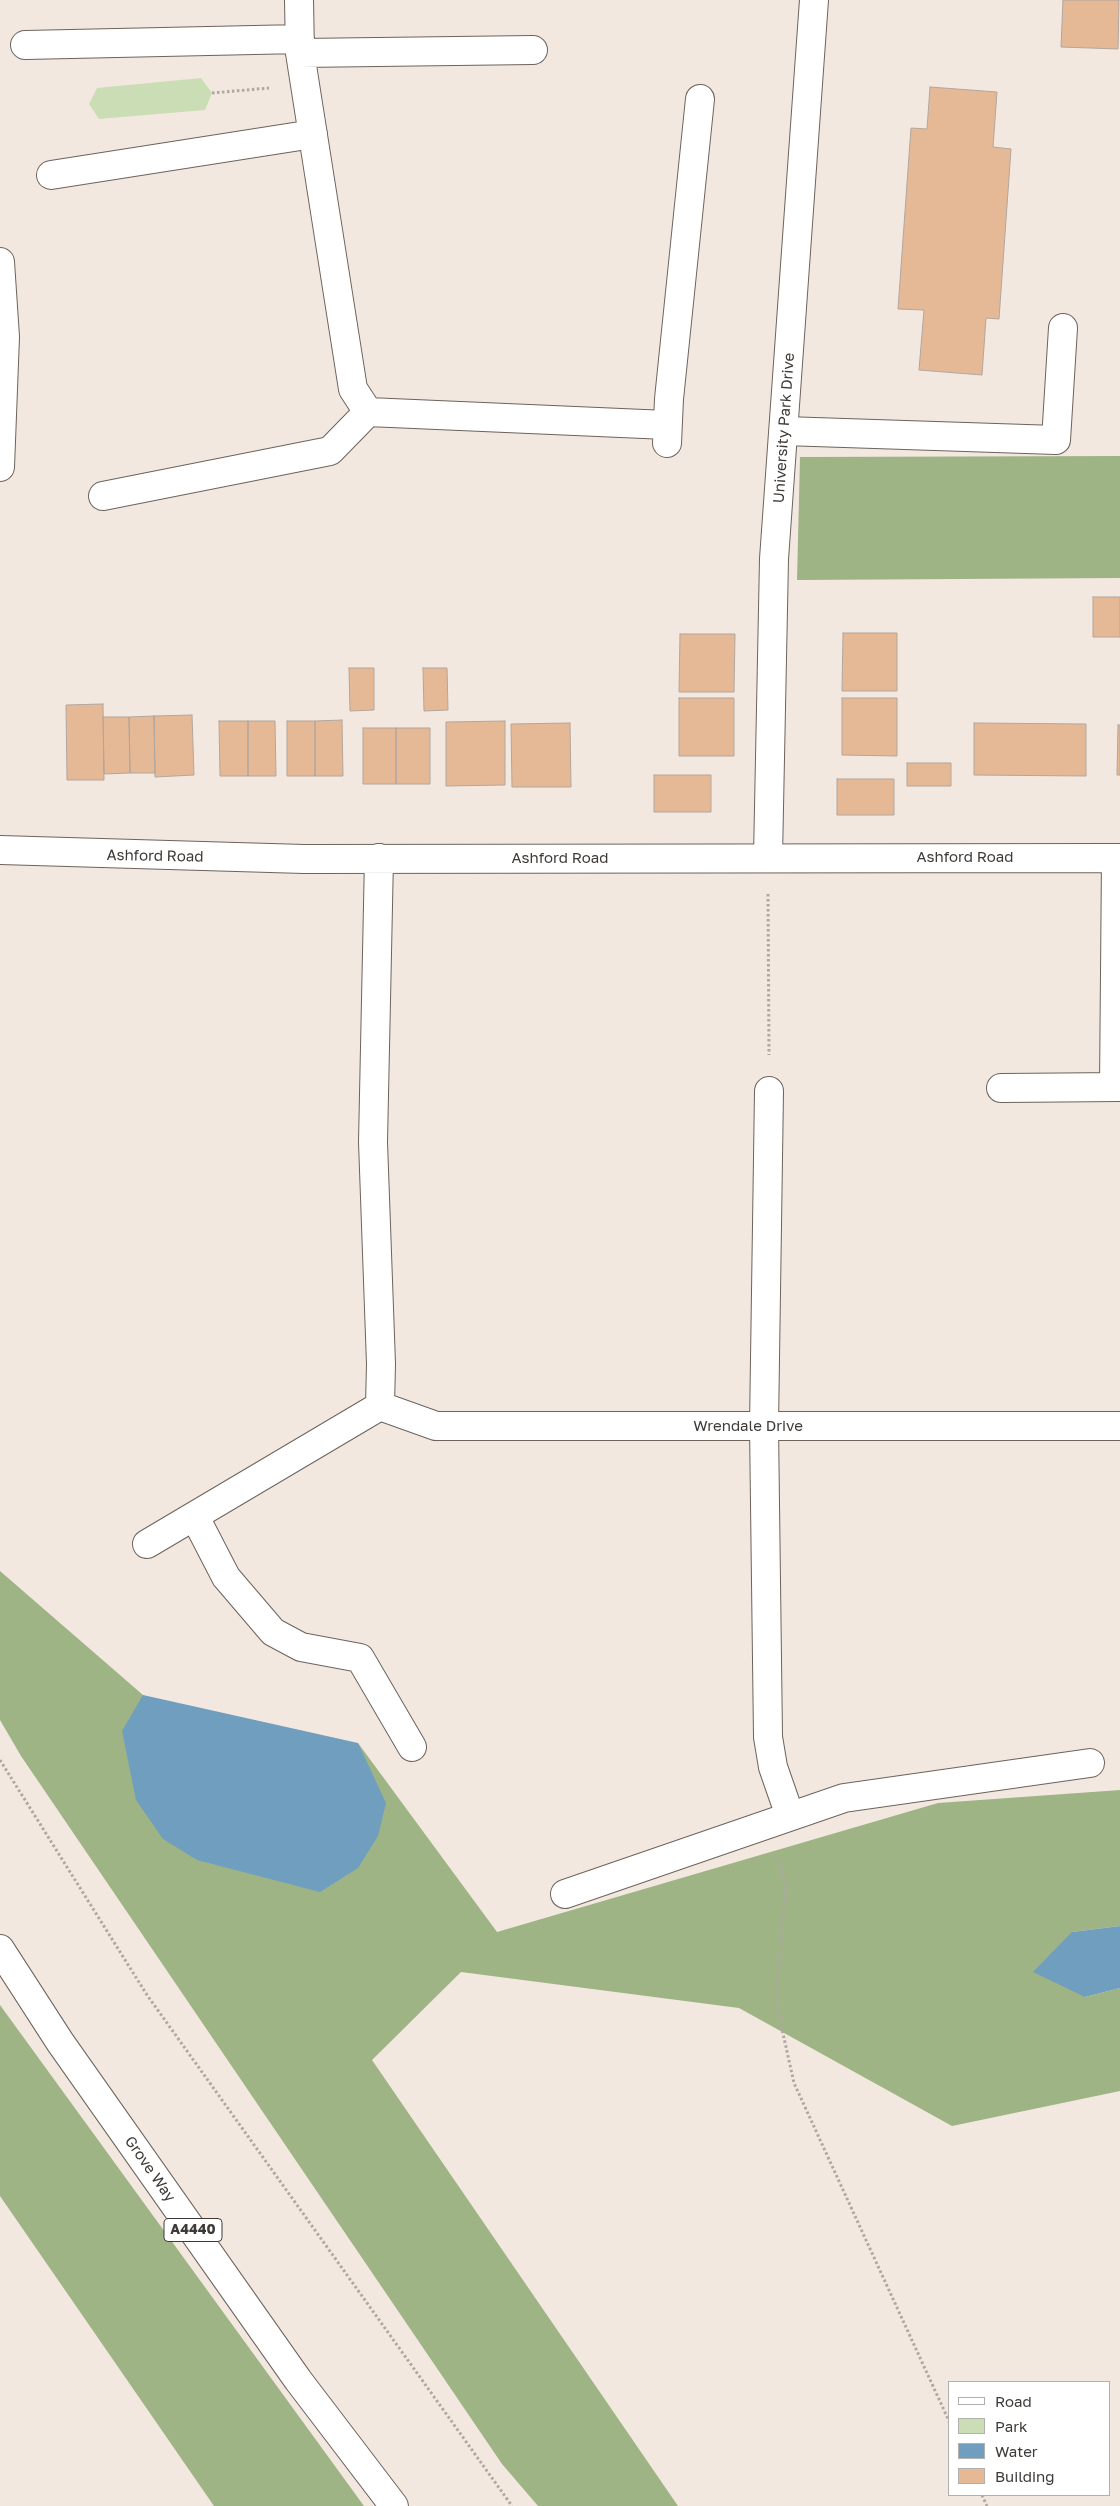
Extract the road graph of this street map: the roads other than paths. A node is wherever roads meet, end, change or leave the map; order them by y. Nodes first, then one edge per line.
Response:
1 (299, 0) edge
2 (814, 0) edge
3 (25, 45) dead end
4 (300, 46) junction
5 (533, 50) dead end
6 (700, 99) dead end
7 (313, 134) junction
8 (51, 175) dead end
9 (0, 262) edge
10 (1063, 328) dead end
11 (368, 412) junction
12 (784, 431) junction
13 (0, 467) edge
14 (103, 496) dead end
15 (0, 850) edge
16 (768, 857) junction
17 (379, 858) junction
18 (1118, 858) edge
19 (1117, 1087) edge
20 (1001, 1088) dead end
21 (769, 1091) road end
22 (380, 1406) junction
23 (764, 1426) junction
24 (1120, 1426) edge
25 (195, 1517) junction
26 (146, 1544) dead end
27 (412, 1747) dead end
28 (1090, 1763) dead end
29 (779, 1820) junction
30 (565, 1894) dead end
31 (0, 1949) edge
32 (394, 2506) edge

1 - 4 main road
2 - 12 main road, University Park Drive
3 - 4 main road
4 - 5 main road
4 - 7 main road
6 - 11 main road
7 - 8 main road
7 - 11 main road
9 - 13 main road
10 - 12 main road
11 - 14 main road
12 - 16 main road, University Park Drive
15 - 17 main road, Ashford Road
16 - 17 main road, Ashford Road
16 - 18 main road, Ashford Road
17 - 22 main road
18 - 19 main road
19 - 20 main road
21 - 23 main road
22 - 23 main road, Wrendale Drive
22 - 25 main road
23 - 24 main road, Wrendale Drive
23 - 29 main road
25 - 26 main road
25 - 27 main road
28 - 29 main road
29 - 30 main road
31 - 32 main road, Grove Way / A4440

